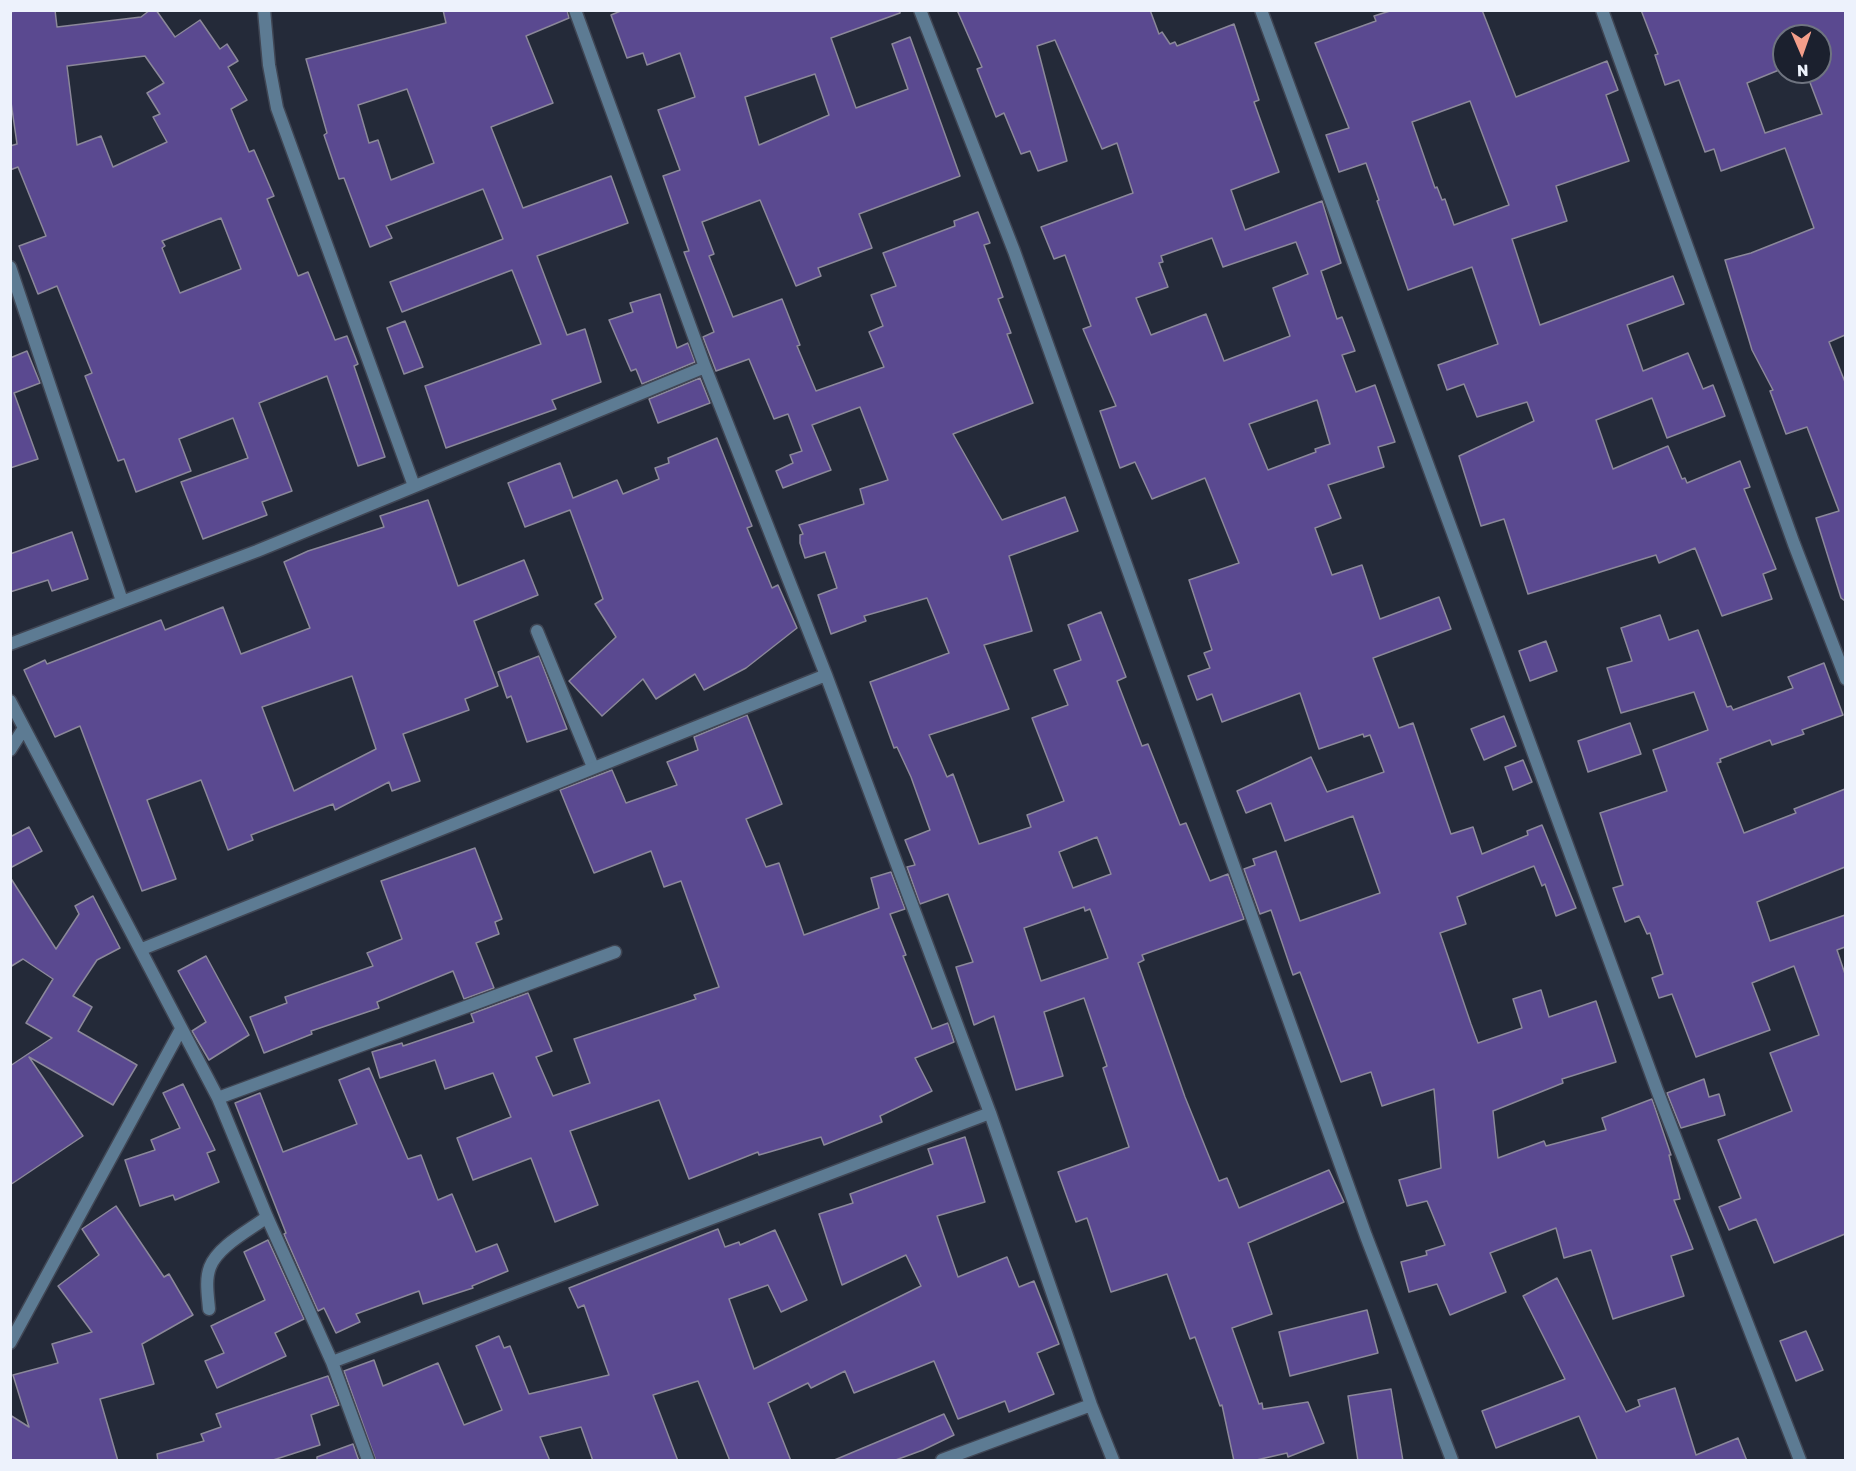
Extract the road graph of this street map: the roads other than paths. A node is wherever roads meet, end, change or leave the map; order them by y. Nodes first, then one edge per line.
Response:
1 (264, 10) edge
2 (575, 10) edge
3 (920, 10) edge
4 (1261, 10) edge
5 (1602, 10) edge
6 (10, 267) edge
7 (705, 367) junction
8 (414, 486) junction
9 (122, 602) junction
10 (537, 631) dead end
11 (10, 644) edge
12 (826, 675) junction
13 (1845, 679) edge
14 (10, 701) edge
15 (24, 728) junction
16 (10, 750) edge
17 (593, 767) junction
18 (142, 949) junction
19 (615, 952) dead end
20 (181, 1029) junction
21 (218, 1098) junction
22 (990, 1113) junction
23 (267, 1217) junction
24 (209, 1309) dead end
25 (10, 1343) edge
26 (332, 1362) junction
27 (1091, 1405) junction
28 (368, 1461) edge
29 (942, 1461) edge
30 (1113, 1461) edge
31 (1452, 1461) edge
32 (1800, 1461) edge

1 - 8 street
2 - 7 street
3 - 31 street
4 - 32 street
5 - 13 street
6 - 9 street
7 - 8 street
7 - 12 street
8 - 9 street
9 - 11 street
10 - 17 street
12 - 17 street
12 - 22 street
14 - 15 street
15 - 16 street
15 - 18 street
17 - 18 street
18 - 20 street
19 - 21 street
20 - 21 street
20 - 25 street
21 - 23 street
22 - 26 street
22 - 27 street
23 - 24 street
23 - 26 street
26 - 28 street
27 - 29 street
27 - 30 street

